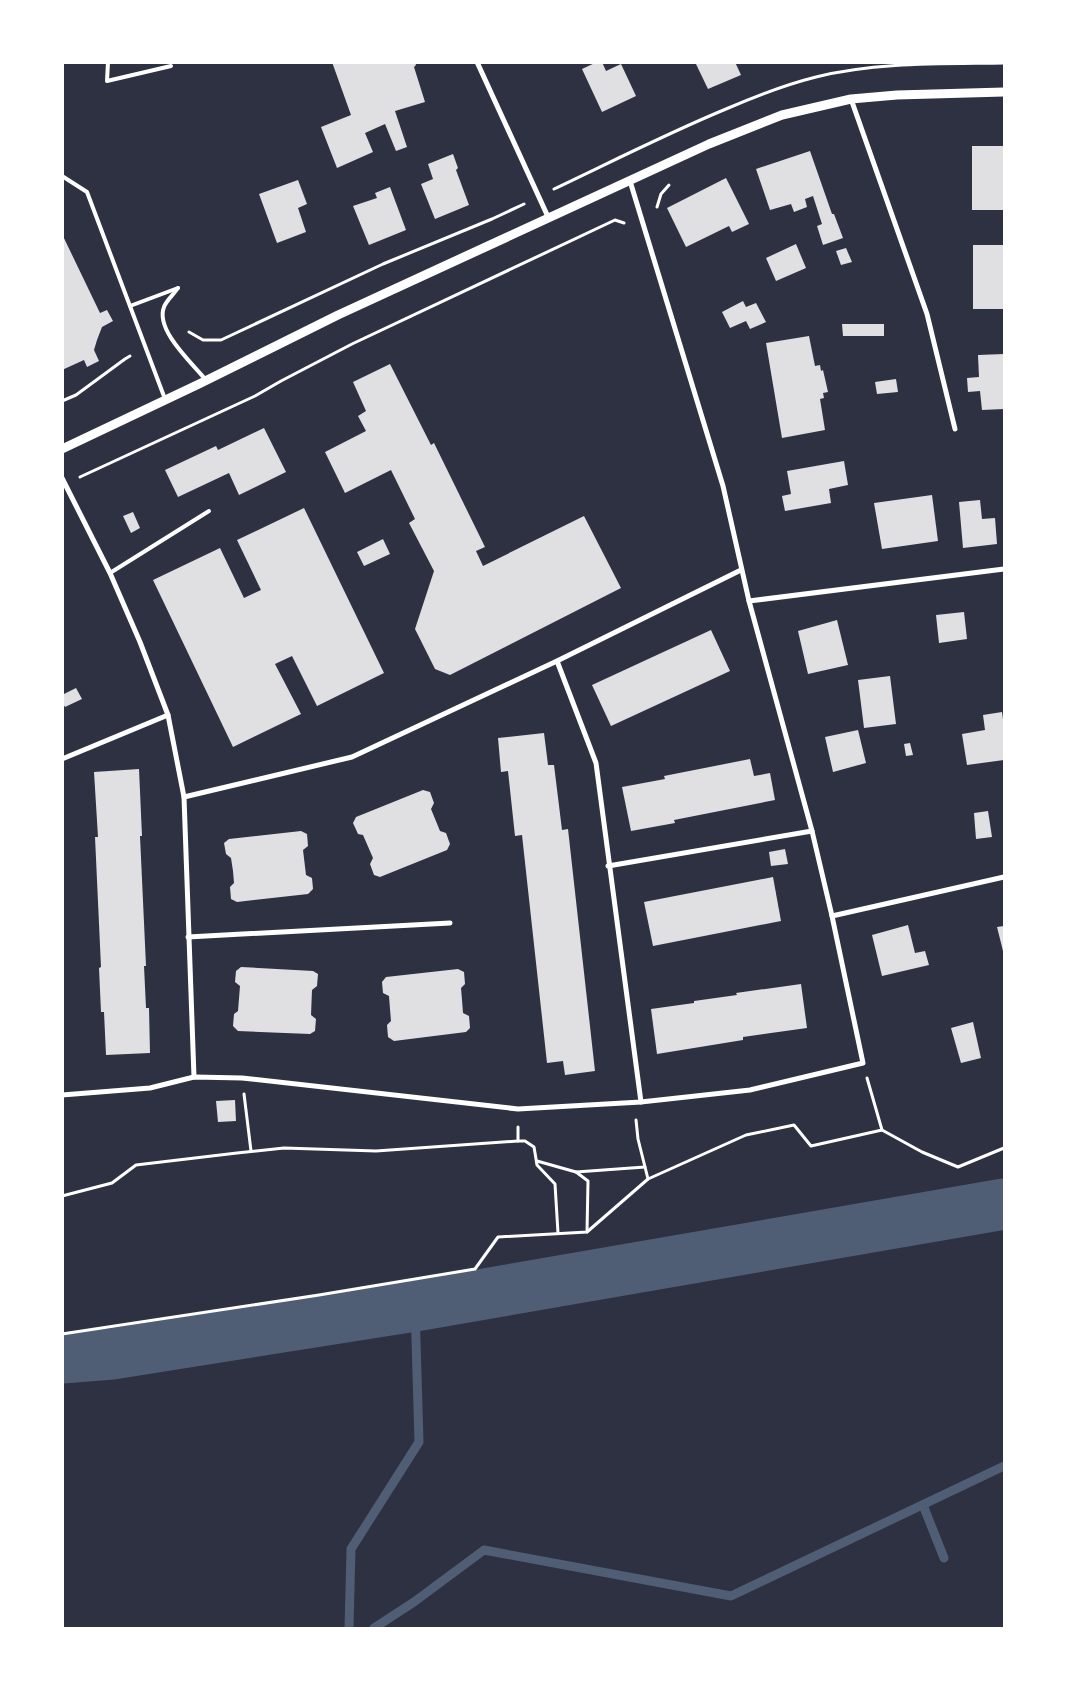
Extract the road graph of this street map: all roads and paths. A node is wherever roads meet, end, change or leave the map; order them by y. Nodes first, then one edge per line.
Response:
1 (108, 62) edge
2 (477, 62) edge
3 (171, 66) dead end
4 (1004, 92) edge
5 (851, 100) junction
6 (62, 176) edge
7 (630, 180) junction
8 (670, 184) dead end
9 (549, 219) junction
10 (643, 221) junction
11 (130, 306) junction
12 (206, 381) junction
13 (165, 400) junction
14 (955, 428) dead end
15 (62, 449) edge
16 (62, 478) edge
17 (66, 484) junction
18 (209, 511) dead end
19 (1004, 569) edge
20 (741, 570) junction
21 (110, 573) junction
22 (749, 601) junction
23 (557, 661) junction
24 (168, 715) junction
25 (62, 759) edge
26 (184, 797) junction
27 (812, 830) junction
28 (608, 866) junction
29 (1004, 877) edge
30 (832, 916) junction
31 (450, 923) dead end
32 (188, 938) junction
33 (863, 1063) junction
34 (194, 1077) junction
35 (242, 1078) junction
36 (62, 1095) edge
37 (638, 1102) junction
38 (518, 1109) junction
39 (882, 1130) junction
40 (518, 1141) junction
41 (1004, 1148) edge
42 (251, 1151) junction
43 (537, 1162) junction
44 (645, 1167) junction
45 (576, 1172) junction
46 (648, 1179) junction
47 (62, 1196) edge
48 (587, 1232) junction
49 (558, 1233) junction
50 (62, 1334) edge

1 - 3 lane
2 - 9 street
4 - 5 street
5 - 7 street
5 - 14 street
6 - 11 lane
7 - 9 street
7 - 10 street
8 - 10 path
9 - 12 street
10 - 17 path
10 - 20 street
11 - 12 lane
11 - 13 lane
12 - 13 street
13 - 15 street
16 - 17 street
17 - 21 street
18 - 21 lane
19 - 22 street
20 - 22 street
20 - 23 street
21 - 24 street
22 - 27 street
23 - 26 street
23 - 28 street
24 - 25 street
24 - 26 street
26 - 32 street
27 - 28 street
27 - 30 street
28 - 37 street
29 - 30 street
30 - 33 street
31 - 32 street
32 - 34 street
33 - 37 street
33 - 39 path
34 - 35 street
34 - 36 street
35 - 38 street
35 - 42 path
37 - 38 street
37 - 44 path
38 - 40 path
39 - 41 path
39 - 46 path
40 - 42 path
40 - 43 path
42 - 47 path
43 - 45 path
43 - 49 path
44 - 45 path
44 - 46 path
45 - 48 path
46 - 48 path
48 - 49 path
49 - 50 path

